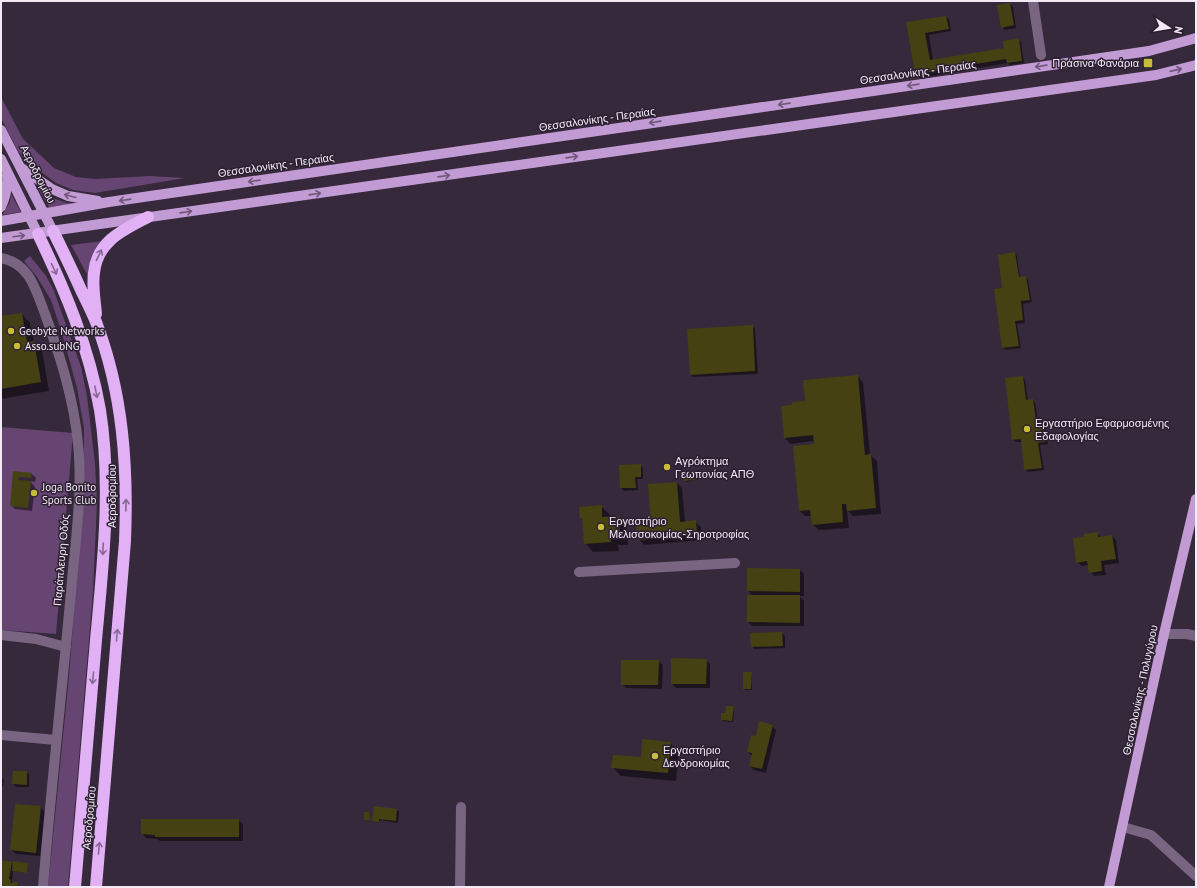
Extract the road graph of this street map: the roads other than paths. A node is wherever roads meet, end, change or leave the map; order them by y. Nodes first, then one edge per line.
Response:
1 (1034, 1) edge
2 (1196, 38) edge
3 (1041, 55) dead end
4 (1196, 66) edge
5 (1, 130) edge
6 (1, 159) edge
7 (20, 168) junction
8 (4, 169) edge
9 (109, 202) junction
10 (1, 207) edge
11 (44, 213) junction
12 (29, 216) junction
13 (148, 217) junction
14 (1, 221) edge
15 (54, 231) junction
16 (38, 234) junction
17 (1, 238) edge
18 (1, 258) edge
19 (96, 321) junction
20 (1196, 499) edge
21 (735, 563) dead end
22 (579, 572) dead end
23 (1164, 634) junction
24 (1, 635) edge
25 (1196, 636) edge
26 (66, 647) junction
27 (1, 736) edge
28 (56, 740) junction
29 (461, 807) dead end
30 (1123, 827) junction
31 (1196, 876) edge
32 (43, 887) edge
33 (75, 887) edge
34 (96, 887) edge
35 (460, 887) edge
36 (1109, 887) edge

1 - 3 street
2 -> 9 main road, Θεσσαλονίκης - Περαίας
13 -> 4 main road
5 - 7 main road, Αεροδρομίου
6 - 8 main road, Αεροδρομίου
9 -> 7 main road
7 - 11 main road, Αεροδρομίου
8 - 10 main road
8 - 12 main road, Αεροδρομίου
9 - 11 main road, Θεσσαλονίκης - Περαίας
11 - 12 main road, Θεσσαλονίκης - Περαίας
11 - 15 main road, Αεροδρομίου
12 - 14 main road, Θεσσαλονίκης - Περαίας
12 - 16 main road, Αεροδρομίου
13 - 15 main road
19 -> 13 highway
15 - 16 main road
15 - 19 highway, Αεροδρομίου
17 -> 16 main road
16 -> 33 highway, Αεροδρομίου
18 - 26 street, Παράπλευρη Οδός
34 -> 19 highway, Αεροδρομίου
20 - 23 main road, Θεσσαλονίκης - Πολυγύρου
21 - 22 street
23 - 25 street
23 - 30 main road, Θεσσαλονίκης - Πολυγύρου
24 - 26 street
26 - 28 street, Παράπλευρη Οδός
27 - 28 street
28 - 32 street, Παράπλευρη Οδός
29 - 35 street
30 - 31 street
30 - 36 main road, Θεσσαλονίκης - Πολυγύρου

